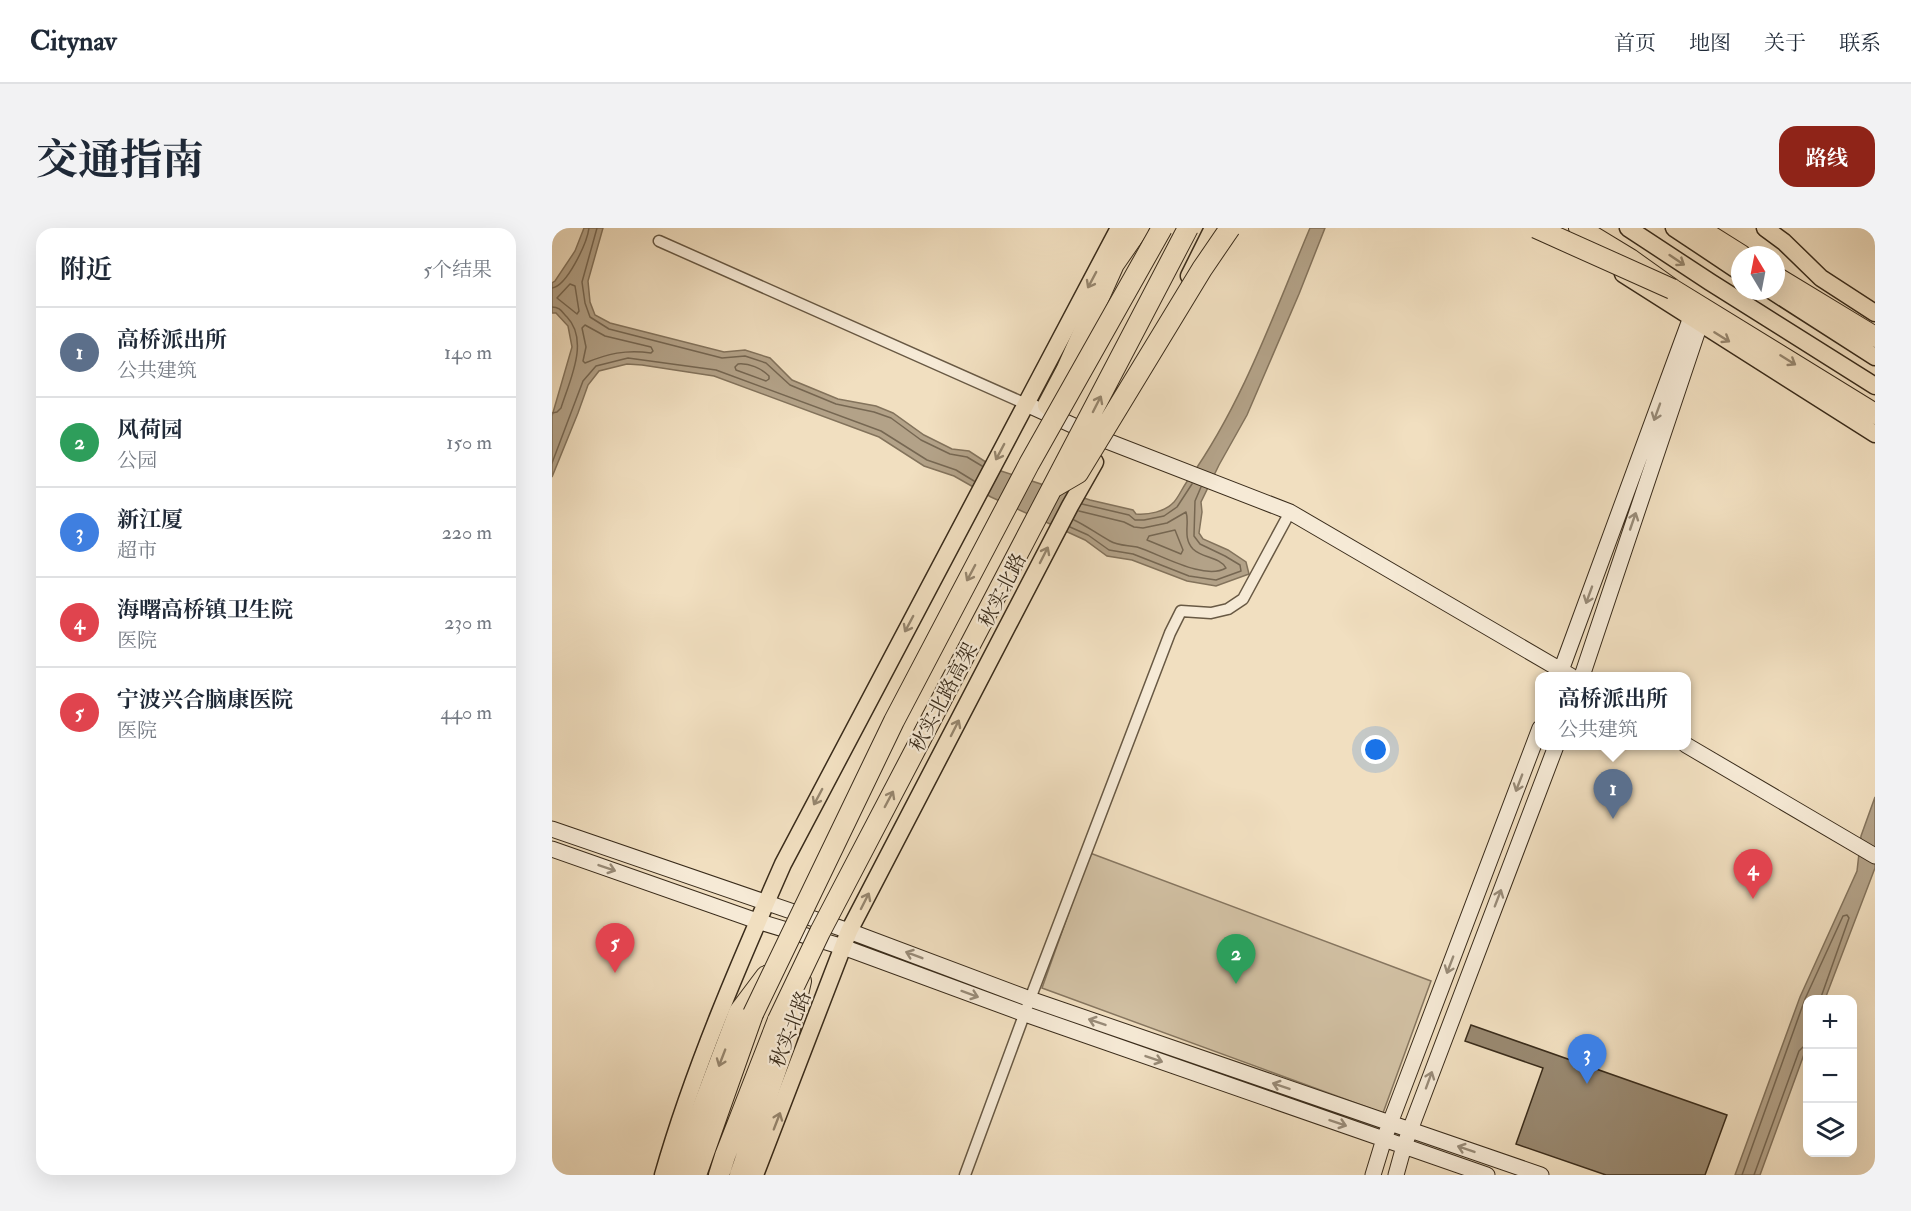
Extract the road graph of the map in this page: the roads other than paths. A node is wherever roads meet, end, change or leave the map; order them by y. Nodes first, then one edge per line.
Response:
1 (1121, 228) edge
2 (1139, 228) edge
3 (1162, 228) edge
4 (1188, 228) edge
5 (1213, 228) edge
6 (1230, 228) edge
7 (1536, 228) edge
8 (1548, 228) edge
9 (1579, 228) edge
10 (1628, 228) edge
11 (1674, 228) edge
12 (1698, 228) edge
13 (1718, 228) edge
14 (1765, 228) edge
15 (659, 241) dead end
16 (1742, 246) edge
17 (1731, 248) edge
18 (1114, 264) junction
19 (1731, 266) edge
20 (1785, 281) edge
21 (1672, 289) junction
22 (1785, 299) edge
23 (1875, 314) edge
24 (1696, 320) junction
25 (1875, 337) edge
26 (1875, 357) edge
27 (1875, 386) edge
28 (1026, 404) junction
29 (1875, 414) edge
30 (1875, 434) edge
31 (1107, 441) junction
32 (1029, 464) junction
33 (1054, 487) junction
34 (1290, 512) junction
35 (1559, 672) edge
36 (1565, 672) edge
37 (1583, 672) edge
38 (1535, 739) edge
39 (1691, 748) edge
40 (1554, 750) edge
41 (552, 829) edge
42 (552, 849) edge
43 (1875, 856) edge
44 (766, 903) junction
45 (758, 921) junction
46 (849, 931) junction
47 (843, 947) junction
48 (782, 954) junction
49 (806, 960) junction
50 (1028, 1006) junction
51 (1390, 1123) junction
52 (1411, 1130) junction
53 (1384, 1139) junction
54 (1404, 1146) junction
55 (663, 1175) edge
56 (677, 1175) edge
57 (696, 1175) edge
58 (719, 1175) edge
59 (740, 1175) edge
60 (755, 1175) edge
61 (965, 1175) edge
62 (1373, 1175) edge
63 (1396, 1175) edge
64 (1487, 1175) edge
65 (1541, 1175) edge

1 - 18 highway
1 -> 28 main road
2 - 18 highway
3 - 32 highway, 秋实北路高架, bridge
33 -> 4 highway, 秋实北路高架, bridge
5 - 31 main road, 秋实北路
6 - 33 highway, bridge
7 - 21 highway, bridge
8 - 24 main road
9 - 21 highway, bridge
10 -> 27 main road
11 - 19 main road
12 - 17 highway
13 - 16 highway
14 - 23 main road
15 - 28 street
18 - 32 highway
20 - 25 highway
21 -> 29 highway
22 - 26 main road
24 -> 30 main road
24 -> 36 street
37 -> 24 street
28 - 31 street
28 -> 44 main road
31 - 34 street
46 -> 31 main road, 秋实北路
32 -> 48 highway, 秋实北路高架, bridge
49 -> 33 highway, 秋实北路高架, bridge
34 - 35 street
34 - 50 street
38 -> 51 street
39 - 43 street
52 -> 40 street
41 - 44 street
42 -> 45 street
44 - 45 main road
44 - 46 street
45 - 47 street
45 - 55 main road
46 - 47 main road, 秋实北路
50 -> 46 street
47 -> 50 street
60 -> 47 main road, 秋实北路
48 -> 56 highway, bridge
48 - 57 highway, 秋实北路高架, bridge
49 - 58 highway, 秋实北路高架, bridge
49 - 59 highway, bridge
51 -> 50 street
50 -> 53 street
50 - 61 street
51 - 52 street
51 - 53 street
52 - 54 street
65 -> 52 street
53 - 54 street
53 - 62 street
54 - 63 street
54 - 64 street

